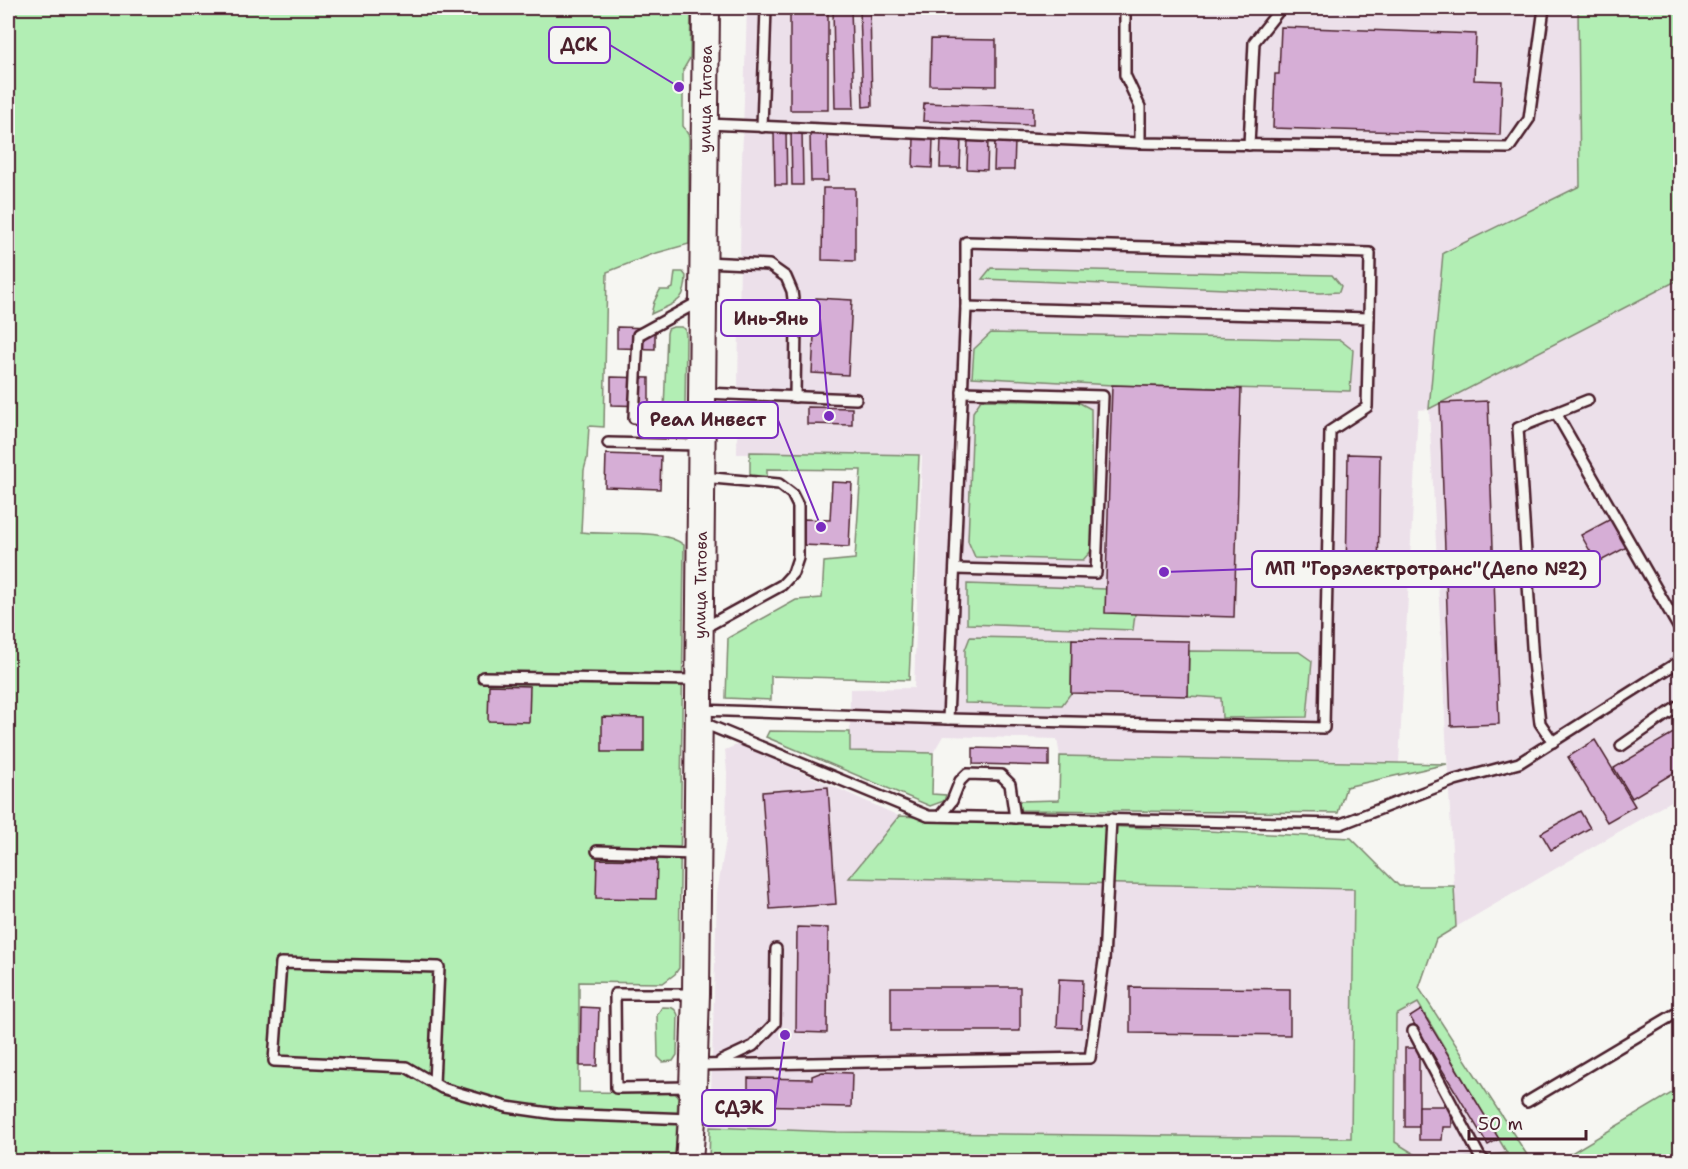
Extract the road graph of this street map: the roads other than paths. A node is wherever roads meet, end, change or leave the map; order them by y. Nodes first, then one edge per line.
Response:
1 (706, 8) edge
2 (766, 8) edge
3 (1125, 8) edge
4 (1281, 8) edge
5 (1544, 8) edge
6 (705, 124) junction
7 (762, 127) junction
8 (1140, 143) junction
9 (1249, 145) junction
10 (703, 262) junction
11 (702, 300) junction
12 (966, 307) junction
13 (1369, 318) junction
14 (962, 392) junction
15 (702, 393) junction
16 (795, 397) junction
17 (856, 399) dead end
18 (1588, 400) dead end
19 (1556, 413) junction
20 (701, 441) junction
21 (608, 443) dead end
22 (701, 477) junction
23 (955, 569) junction
24 (699, 630) junction
25 (1680, 630) edge
26 (1680, 661) edge
27 (483, 677) dead end
28 (699, 680) junction
29 (1680, 705) edge
30 (698, 716) junction
31 (948, 719) junction
32 (1553, 742) junction
33 (1621, 746) dead end
34 (940, 816) junction
35 (1015, 818) junction
36 (1112, 819) junction
37 (597, 851) dead end
38 (697, 854) junction
39 (776, 949) dead end
40 (696, 994) junction
41 (1680, 1011) edge
42 (1413, 1031) dead end
43 (698, 1072) junction
44 (434, 1084) junction
45 (1527, 1102) dead end
46 (692, 1119) junction
47 (689, 1161) edge
48 (697, 1161) edge
49 (1486, 1161) edge

1 - 6 main road, улица Титова
2 - 7 lane
3 - 8 lane
4 - 9 lane
5 - 9 lane
6 - 7 lane
6 - 10 main road, улица Титова
7 - 8 lane
8 - 9 lane
10 - 11 main road, улица Титова
10 - 16 lane
11 - 15 main road, улица Титова
11 - 20 lane
12 - 13 lane
12 - 13 lane
12 - 14 lane
13 - 31 lane
14 - 23 lane
14 - 23 lane
15 - 16 lane
15 - 20 main road, улица Титова
16 - 17 lane
18 - 19 lane
19 - 25 lane
19 - 32 lane
20 - 21 lane
20 - 22 main road, улица Титова
22 - 24 main road, улица Титова
22 - 24 lane
23 - 31 lane
24 - 28 main road, улица Титова
26 - 32 lane
27 - 28 lane
28 - 30 main road, улица Титова
29 - 33 lane
30 - 31 lane
30 - 34 lane
30 - 38 main road, улица Титова
32 - 36 lane
34 - 35 lane
34 - 35 lane
35 - 36 lane
36 - 43 lane
37 - 38 lane
38 - 40 main road, улица Титова
39 - 43 lane
40 - 43 main road, улица Титова
40 - 43 lane
41 - 45 lane
42 - 49 lane
43 - 46 main road, улица Титова
44 - 44 lane
44 - 46 lane
46 - 47 main road, улица Титова
46 - 48 main road

